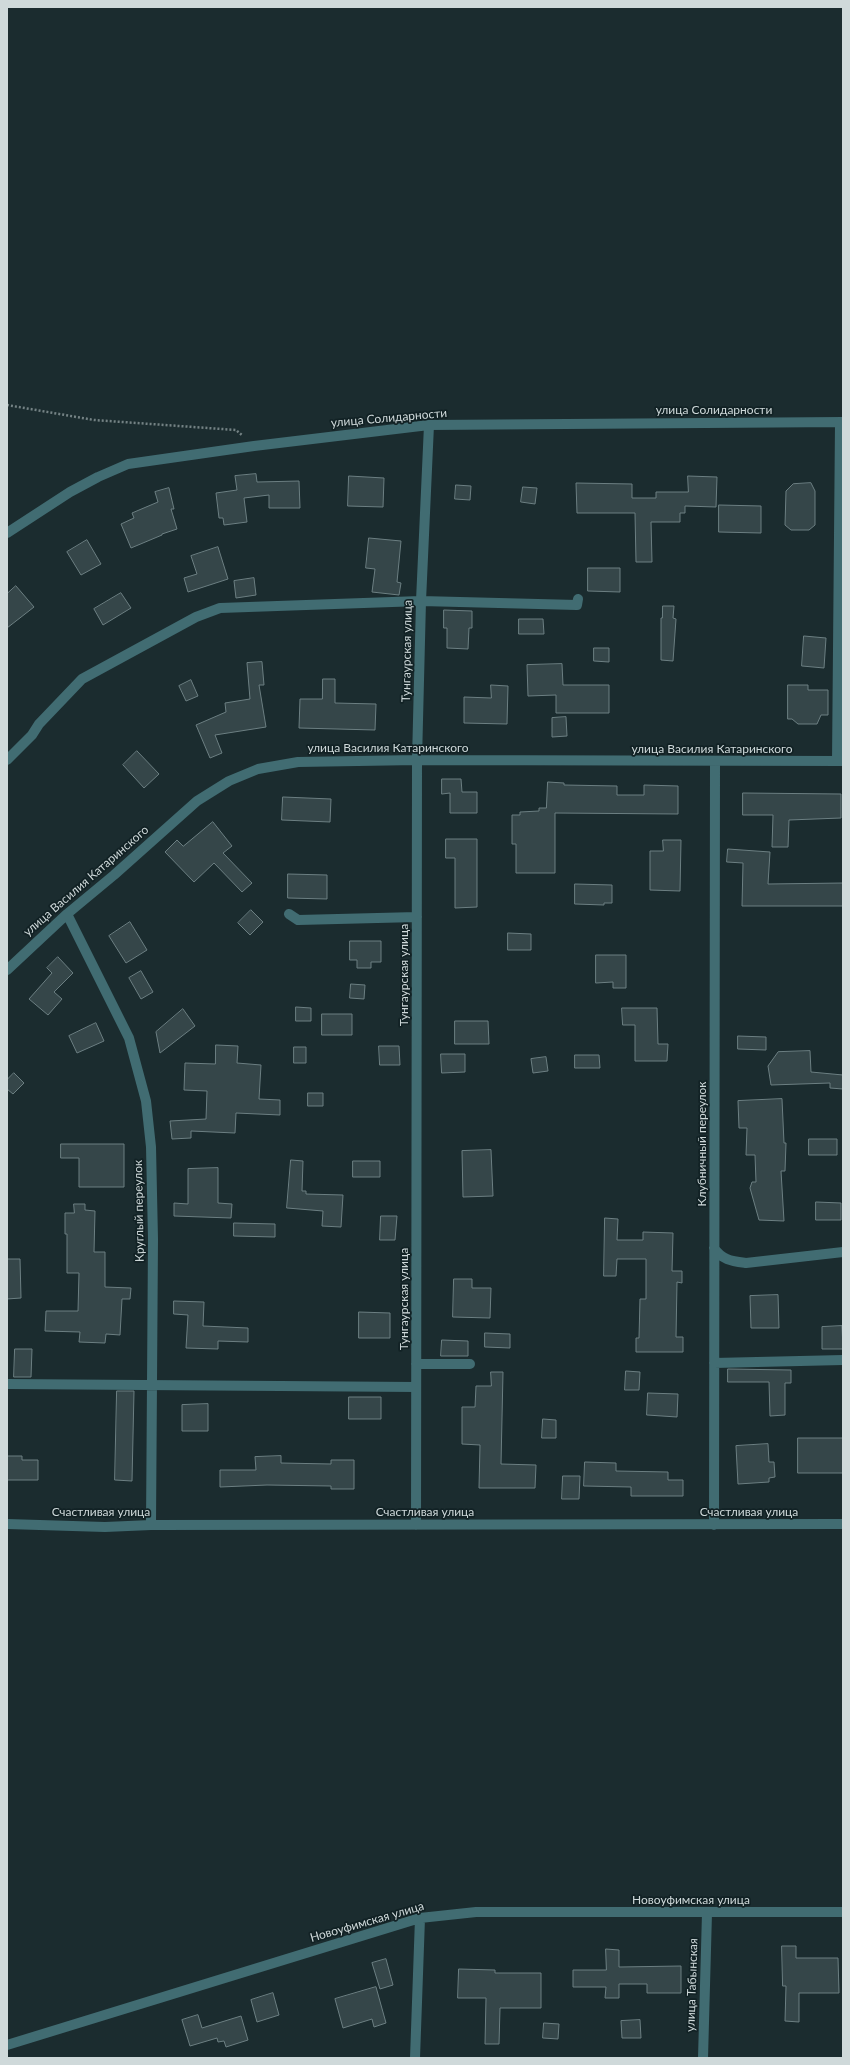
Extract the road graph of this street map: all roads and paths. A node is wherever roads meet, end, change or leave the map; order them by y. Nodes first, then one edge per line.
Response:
1 (7, 405) edge
2 (842, 422) edge
3 (429, 426) junction
4 (254, 446) junction
5 (7, 533) edge
6 (578, 599) dead end
7 (421, 601) junction
8 (7, 760) edge
9 (417, 760) junction
10 (840, 761) edge
11 (716, 762) junction
12 (67, 914) junction
13 (289, 914) dead end
14 (417, 917) junction
15 (7, 970) edge
16 (714, 1248) junction
17 (843, 1252) edge
18 (843, 1360) edge
19 (714, 1363) junction
20 (416, 1364) junction
21 (470, 1364) dead end
22 (7, 1384) edge
23 (152, 1384) junction
24 (416, 1387) junction
25 (7, 1524) edge
26 (151, 1524) junction
27 (843, 1524) edge
28 (714, 1525) junction
29 (416, 1526) junction
30 (843, 1912) edge
31 (707, 1913) junction
32 (420, 1918) junction
33 (7, 2045) edge
34 (415, 2058) edge
35 (703, 2058) edge

1 - 4 path
2 - 3 street, улица Солидарности
2 - 10 street
3 - 4 street, улица Солидарности
3 - 7 street, Тунгаурская улица
4 - 5 street, улица Солидарности
6 - 7 street
7 - 8 street
7 - 9 street, Тунгаурская улица
9 - 11 street, улица Василия Катаринского
9 - 12 street, улица Василия Катаринского
9 - 14 street, Тунгаурская улица
10 - 11 street, улица Василия Катаринского
11 - 16 street, Клубничный переулок
12 - 15 street, улица Василия Катаринского
12 - 23 street, Круглый переулок
13 - 14 street
14 - 20 street, Тунгаурская улица
16 - 17 street
16 - 19 street, Клубничный переулок
18 - 19 street
19 - 28 street, Клубничный переулок
20 - 21 street
20 - 24 street, Тунгаурская улица
22 - 23 street
23 - 24 street
23 - 26 street, Круглый переулок
24 - 29 street, Тунгаурская улица
25 - 26 street, Счастливая улица
26 - 29 street, Счастливая улица
27 - 28 street, Счастливая улица
28 - 29 street, Счастливая улица
30 - 31 street, Новоуфимская улица
31 - 32 street, Новоуфимская улица
31 - 35 street, улица Табынская
32 - 33 street, Новоуфимская улица
32 - 34 street

